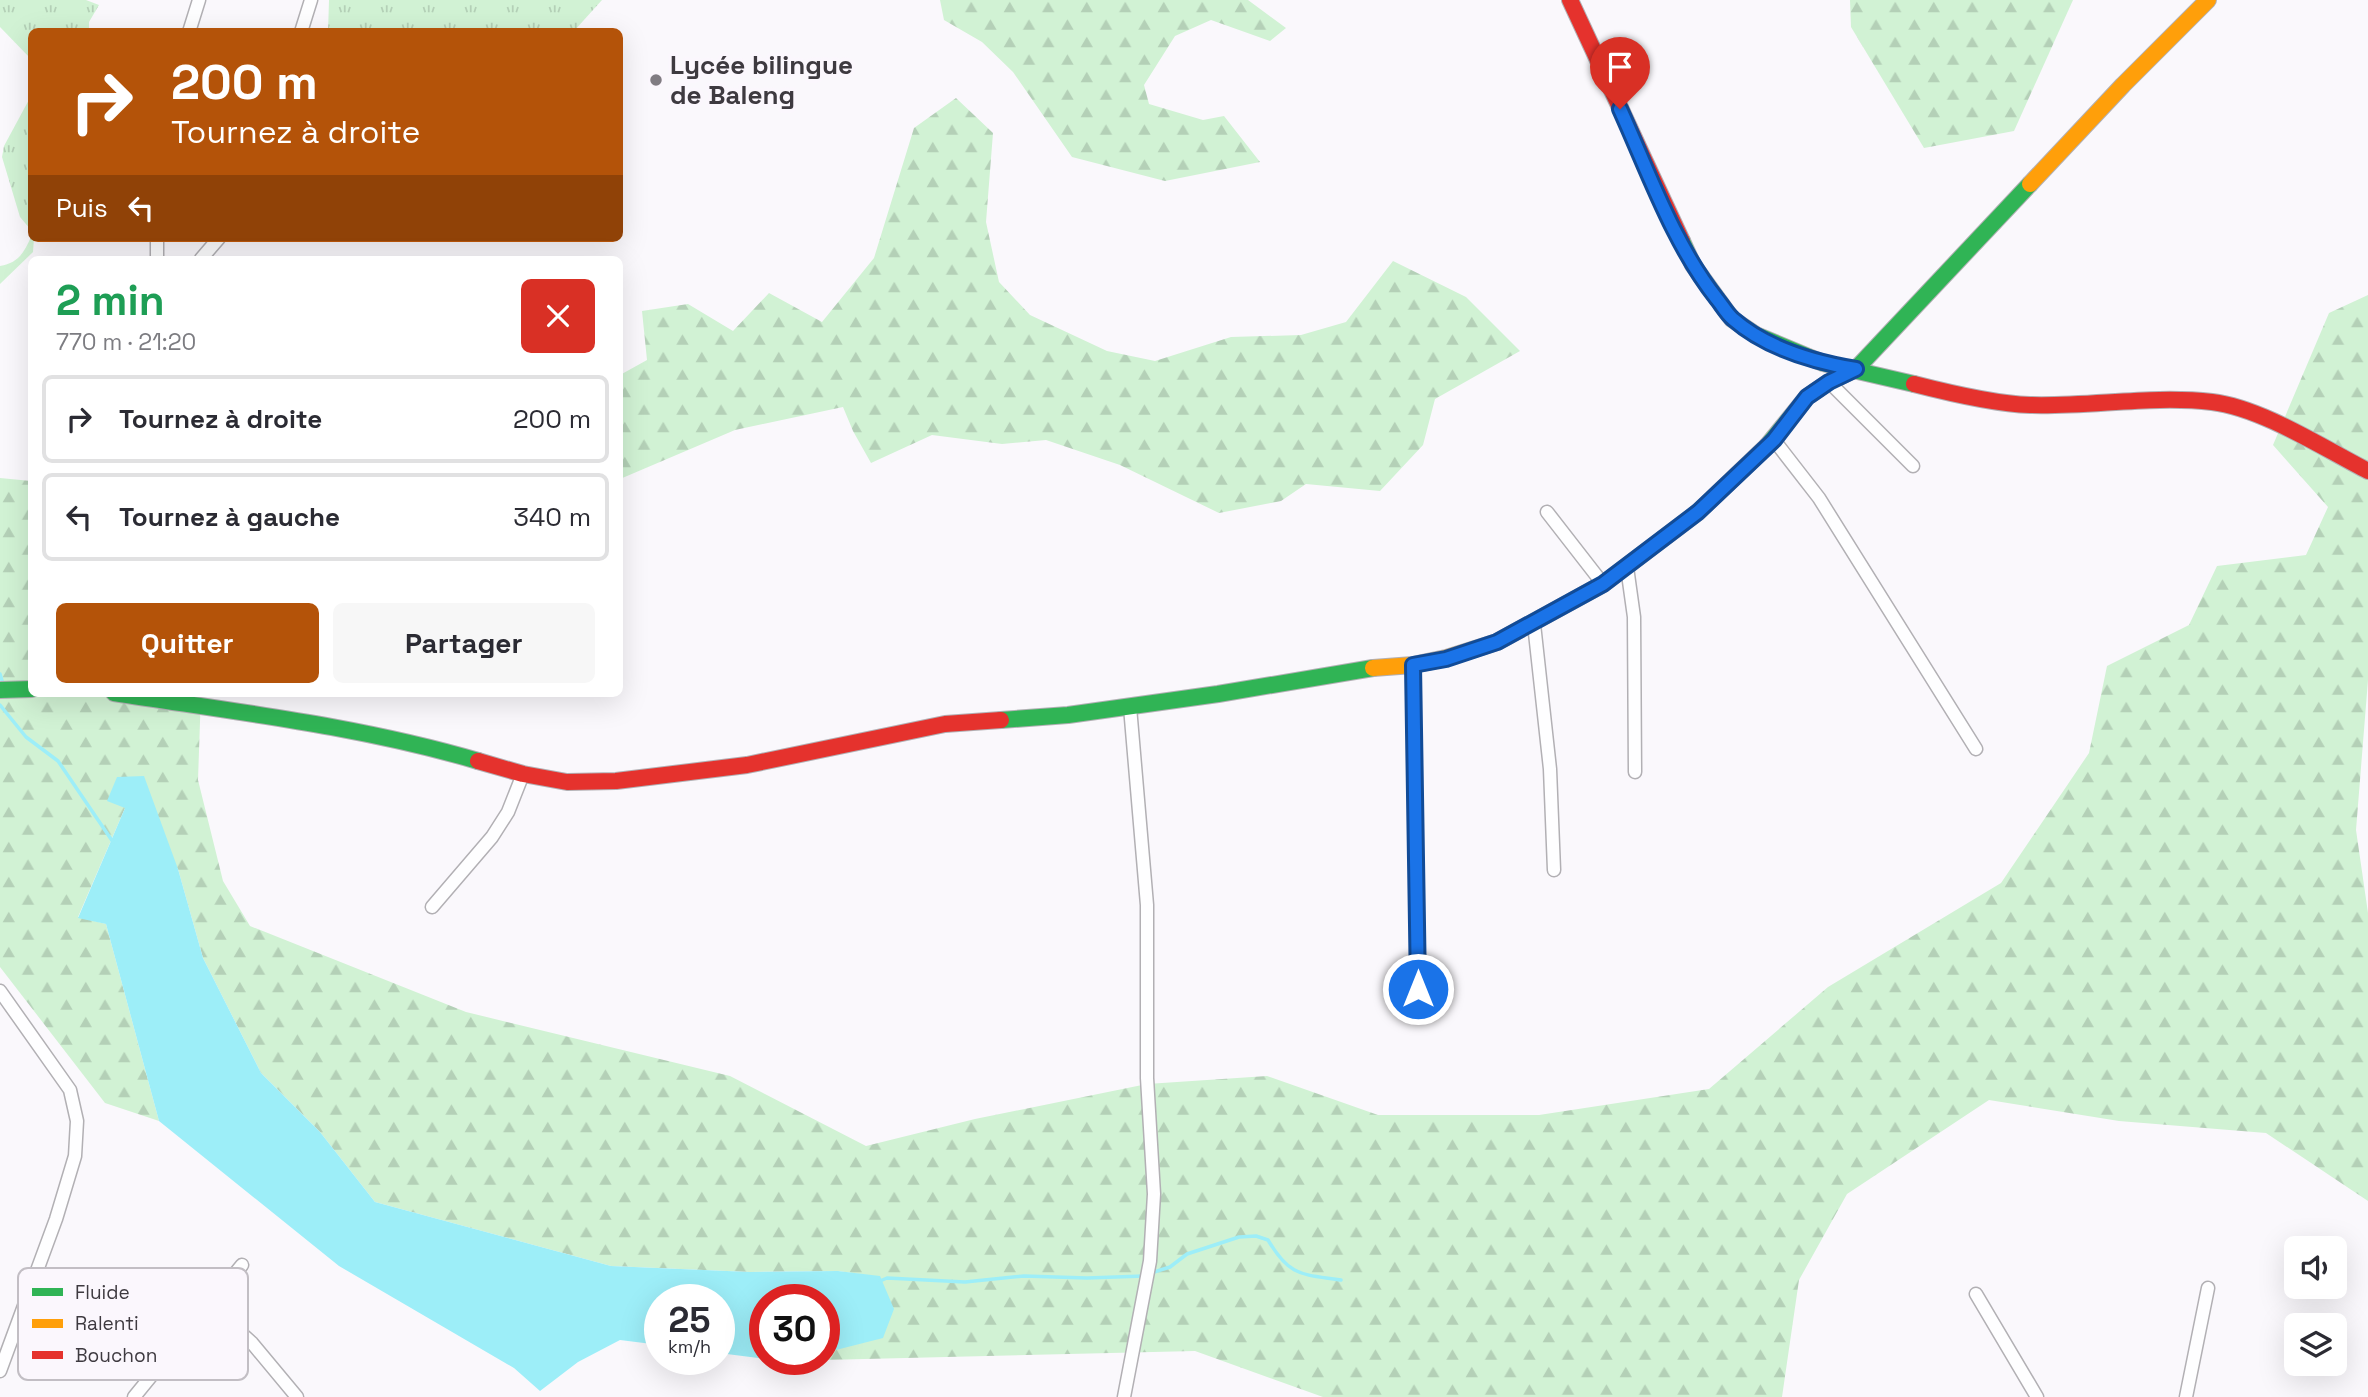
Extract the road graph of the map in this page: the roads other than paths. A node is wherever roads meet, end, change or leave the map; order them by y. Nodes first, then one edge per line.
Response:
1 (199, 0) edge
2 (311, 0) edge
3 (1570, 0) edge
4 (2208, 0) edge
5 (190, 28) edge
6 (302, 28) edge
7 (216, 242) edge
8 (204, 256) edge
9 (1856, 369) junction
10 (1829, 382) junction
11 (1774, 440) junction
12 (1913, 466) dead end
13 (2368, 471) edge
14 (1547, 512) dead end
15 (1627, 567) junction
16 (1603, 584) junction
17 (1534, 624) junction
18 (1413, 665) junction
19 (0, 690) edge
20 (28, 690) edge
21 (139, 697) edge
22 (1130, 707) junction
23 (1976, 749) dead end
24 (1635, 772) dead end
25 (523, 774) junction
26 (1555, 870) dead end
27 (432, 907) dead end
28 (1418, 989) dead end
29 (0, 992) edge
30 (242, 1265) dead end
31 (37, 1268) edge
32 (240, 1268) edge
33 (2208, 1288) dead end
34 (1976, 1294) dead end
35 (18, 1321) edge
36 (248, 1339) edge
37 (0, 1371) edge
38 (148, 1380) edge
39 (134, 1397) edge
40 (296, 1397) edge
41 (1124, 1397) edge
42 (2037, 1397) edge
43 (2186, 1397) edge

1 - 5 street
2 - 6 street
3 - 9 street
4 - 9 street
7 - 8 street
9 - 10 street
9 - 13 street
10 - 11 street
10 - 12 street
11 - 15 street
11 - 23 street
14 - 16 street
15 - 16 street
15 - 24 street
16 - 17 street
17 - 18 street
17 - 26 street
18 - 22 street
18 - 28 street
19 - 20 street
21 - 25 street
22 - 25 street
22 - 41 street
25 - 27 street
29 - 31 street
30 - 32 street
33 - 43 street
34 - 42 street
35 - 37 street
36 - 40 street
38 - 39 street

